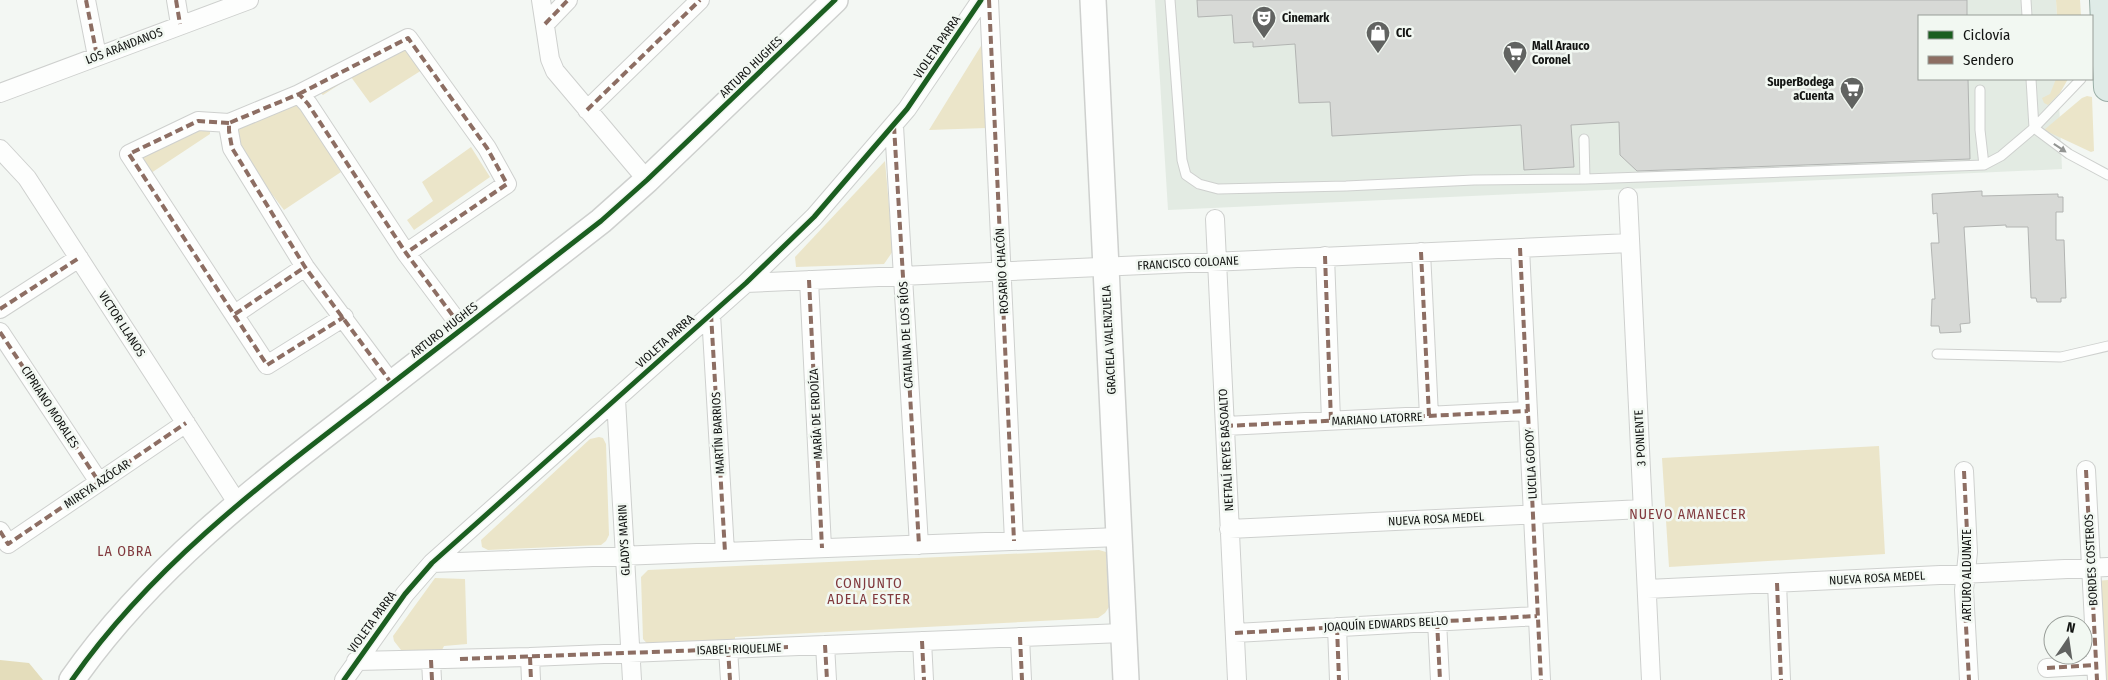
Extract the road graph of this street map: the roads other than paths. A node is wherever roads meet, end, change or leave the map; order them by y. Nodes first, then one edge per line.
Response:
1 (86, 0) edge
2 (176, 0) edge
3 (249, 0) edge
4 (541, 0) edge
5 (568, 0) edge
6 (700, 0) edge
7 (835, 0) edge
8 (981, 0) edge
9 (989, 0) edge
10 (1093, 0) edge
11 (1170, 0) edge
12 (2026, 0) edge
13 (2104, 0) edge
14 (2027, 15) edge
15 (180, 24) junction
16 (545, 24) junction
17 (97, 56) junction
18 (2031, 80) edge
19 (2080, 80) edge
20 (2108, 87) edge
21 (1980, 90) dead end
22 (0, 92) edge
23 (299, 94) junction
24 (587, 110) junction
25 (229, 123) junction
26 (894, 126) junction
27 (2034, 128) junction
28 (1584, 139) dead end
29 (0, 149) edge
30 (1984, 166) junction
31 (2108, 175) edge
32 (1585, 179) junction
33 (647, 180) junction
34 (1628, 196) dead end
35 (1215, 219) dead end
36 (1630, 243) junction
37 (1520, 248) junction
38 (1421, 252) junction
39 (406, 253) junction
40 (1325, 256) junction
41 (79, 258) junction
42 (1217, 261) junction
43 (1106, 266) junction
44 (305, 267) junction
45 (1002, 271) junction
46 (903, 275) junction
47 (809, 280) junction
48 (746, 282) junction
49 (0, 310) edge
50 (235, 314) junction
51 (711, 314) junction
52 (344, 317) junction
53 (462, 328) junction
54 (0, 332) edge
55 (2108, 346) edge
56 (1937, 354) dead end
57 (392, 384) junction
58 (616, 399) junction
59 (1528, 411) junction
60 (1429, 416) junction
61 (1331, 421) junction
62 (186, 423) junction
63 (1225, 426) junction
64 (2086, 470) dead end
65 (1964, 471) dead end
66 (99, 482) junction
67 (238, 504) junction
68 (1643, 509) junction
69 (1533, 514) junction
70 (1229, 529) junction
71 (4, 537) edge
72 (1118, 537) junction
73 (1014, 541) junction
74 (919, 545) junction
75 (822, 548) junction
76 (725, 552) junction
77 (624, 556) junction
78 (432, 563) junction
79 (2100, 568) edge
80 (1966, 574) junction
81 (1777, 583) junction
82 (1647, 589) junction
83 (1537, 616) junction
84 (1437, 622) junction
85 (1337, 627) junction
86 (1123, 633) junction
87 (1235, 633) junction
88 (1020, 638) junction
89 (922, 641) junction
90 (825, 645) junction
91 (728, 649) junction
92 (630, 653) junction
93 (530, 657) junction
94 (431, 660) junction
95 (356, 661) junction
96 (2047, 668) dead end
97 (2096, 672) edge
98 (72, 680) edge
99 (344, 680) edge
100 (432, 680) edge
101 (531, 680) edge
102 (632, 680) edge
103 (730, 680) edge
104 (827, 680) edge
105 (924, 680) edge
106 (1022, 680) edge
107 (1126, 680) edge
108 (1237, 680) edge
109 (1339, 680) edge
110 (1440, 680) edge
111 (1541, 680) edge
112 (1651, 680) edge
113 (1781, 680) edge
114 (1969, 680) edge

1 - 17 street
2 - 15 street
3 - 15 street, LOS ARÁNDANOS
4 - 16 street
5 - 16 street
6 - 24 street
7 - 33 street, ARTURO HUGHES
8 - 26 street, VIOLETA PARRA
9 - 45 street, ROSARIO CHACÓN
10 - 43 street, GRACIELA VALENZUELA
11 - 32 lane
12 - 14 lane
13 - 20 main road
15 - 17 street, LOS ARÁNDANOS
16 - 24 street
17 - 22 street, LOS ARÁNDANOS
18 - 27 lane
19 - 27 lane
21 - 30 lane
23 - 25 street
23 - 39 street
23 - 39 street
24 - 33 street
25 - 44 street
25 - 50 street
26 - 46 street, CATALINA DE LOS RÍOS
26 - 48 street, VIOLETA PARRA
27 - 30 lane
27 -> 31 lane
28 - 32 lane
29 - 41 street, VICTOR LLANOS
30 - 32 lane
33 - 53 street, ARTURO HUGHES
34 - 36 street, 3 PONIENTE
35 - 42 street, NEFTALÍ REYES BASOALTO
36 - 37 street, FRANCISCO COLOANE
36 - 68 street, 3 PONIENTE
37 - 38 street, FRANCISCO COLOANE
37 - 59 street, LUCILA GODOY
38 - 40 street, FRANCISCO COLOANE
38 - 60 street
39 - 53 street
40 - 42 street, FRANCISCO COLOANE
40 - 61 street
41 - 49 street
41 - 62 street, VICTOR LLANOS
42 - 43 street, FRANCISCO COLOANE
42 - 63 street, NEFTALÍ REYES BASOALTO
43 - 45 street, FRANCISCO COLOANE
43 - 72 street, GRACIELA VALENZUELA
44 - 50 street
44 - 52 street
45 - 46 street, FRANCISCO COLOANE
45 - 73 street, ROSARIO CHACÓN
46 - 47 street, FRANCISCO COLOANE
46 - 74 street, CATALINA DE LOS RÍOS
47 - 48 street, FRANCISCO COLOANE
47 - 75 street, MARÍA DE ERDOÍZA
48 - 51 street, VIOLETA PARRA
50 - 52 street
51 - 58 street, VIOLETA PARRA
51 - 76 street, MARTÍN BARRIOS
52 - 57 street
53 - 57 street, ARTURO HUGHES
54 - 66 street, CIPRIANO MORALES
55 - 56 lane
57 - 67 street, ARTURO HUGHES
58 - 77 street, GLADYS MARIN
58 - 78 street, VIOLETA PARRA
59 - 60 street, MARIANO LATORRE
59 - 69 street, LUCILA GODOY
60 - 61 street, MARIANO LATORRE
61 - 63 street, MARIANO LATORRE
62 - 66 street, MIREYA AZÓCAR
62 - 67 street, VICTOR LLANOS
63 - 70 street, NEFTALÍ REYES BASOALTO
64 - 79 street, BORDES COSTEROS
65 - 80 street, ARTURO ALDUNATE
66 - 71 street, MIREYA AZÓCAR
67 - 98 street, ARTURO HUGHES
68 - 69 street, NUEVA ROSA MEDEL
68 - 82 street, 3 PONIENTE
69 - 70 street, NUEVA ROSA MEDEL
69 - 83 street, LUCILA GODOY
70 - 87 street, NEFTALÍ REYES BASOALTO
72 - 73 street
72 - 86 street, GRACIELA VALENZUELA
73 - 74 street
74 - 75 street
75 - 76 street
76 - 77 street
77 - 78 street
77 - 92 street, GLADYS MARIN
78 - 95 street, VIOLETA PARRA
79 - 80 street, NUEVA ROSA MEDEL
79 - 97 street, BORDES COSTEROS
80 - 81 street, NUEVA ROSA MEDEL
80 - 114 street, ARTURO ALDUNATE
81 - 82 street, NUEVA ROSA MEDEL
81 - 113 street
82 - 112 street, 3 PONIENTE
83 - 84 street, JOAQUÍN EDWARDS BELLO
83 - 111 street, LUCILA GODOY
84 - 85 street, JOAQUÍN EDWARDS BELLO
84 - 110 street
85 - 87 street, JOAQUÍN EDWARDS BELLO
85 - 109 street
86 - 88 street, ISABEL RIQUELME
86 - 107 street, GRACIELA VALENZUELA
87 - 108 street, NEFTALÍ REYES BASOALTO
88 - 89 street, ISABEL RIQUELME
88 - 106 street
89 - 90 street, ISABEL RIQUELME
89 - 105 street
90 - 91 street, ISABEL RIQUELME
90 - 104 street
91 - 92 street, ISABEL RIQUELME
91 - 103 street
92 - 93 street, ISABEL RIQUELME
92 - 102 street, GLADYS MARIN
93 - 94 street, ISABEL RIQUELME
93 - 101 street
94 - 95 street, ISABEL RIQUELME
94 - 100 street
95 - 99 street, VIOLETA PARRA
96 - 97 street

